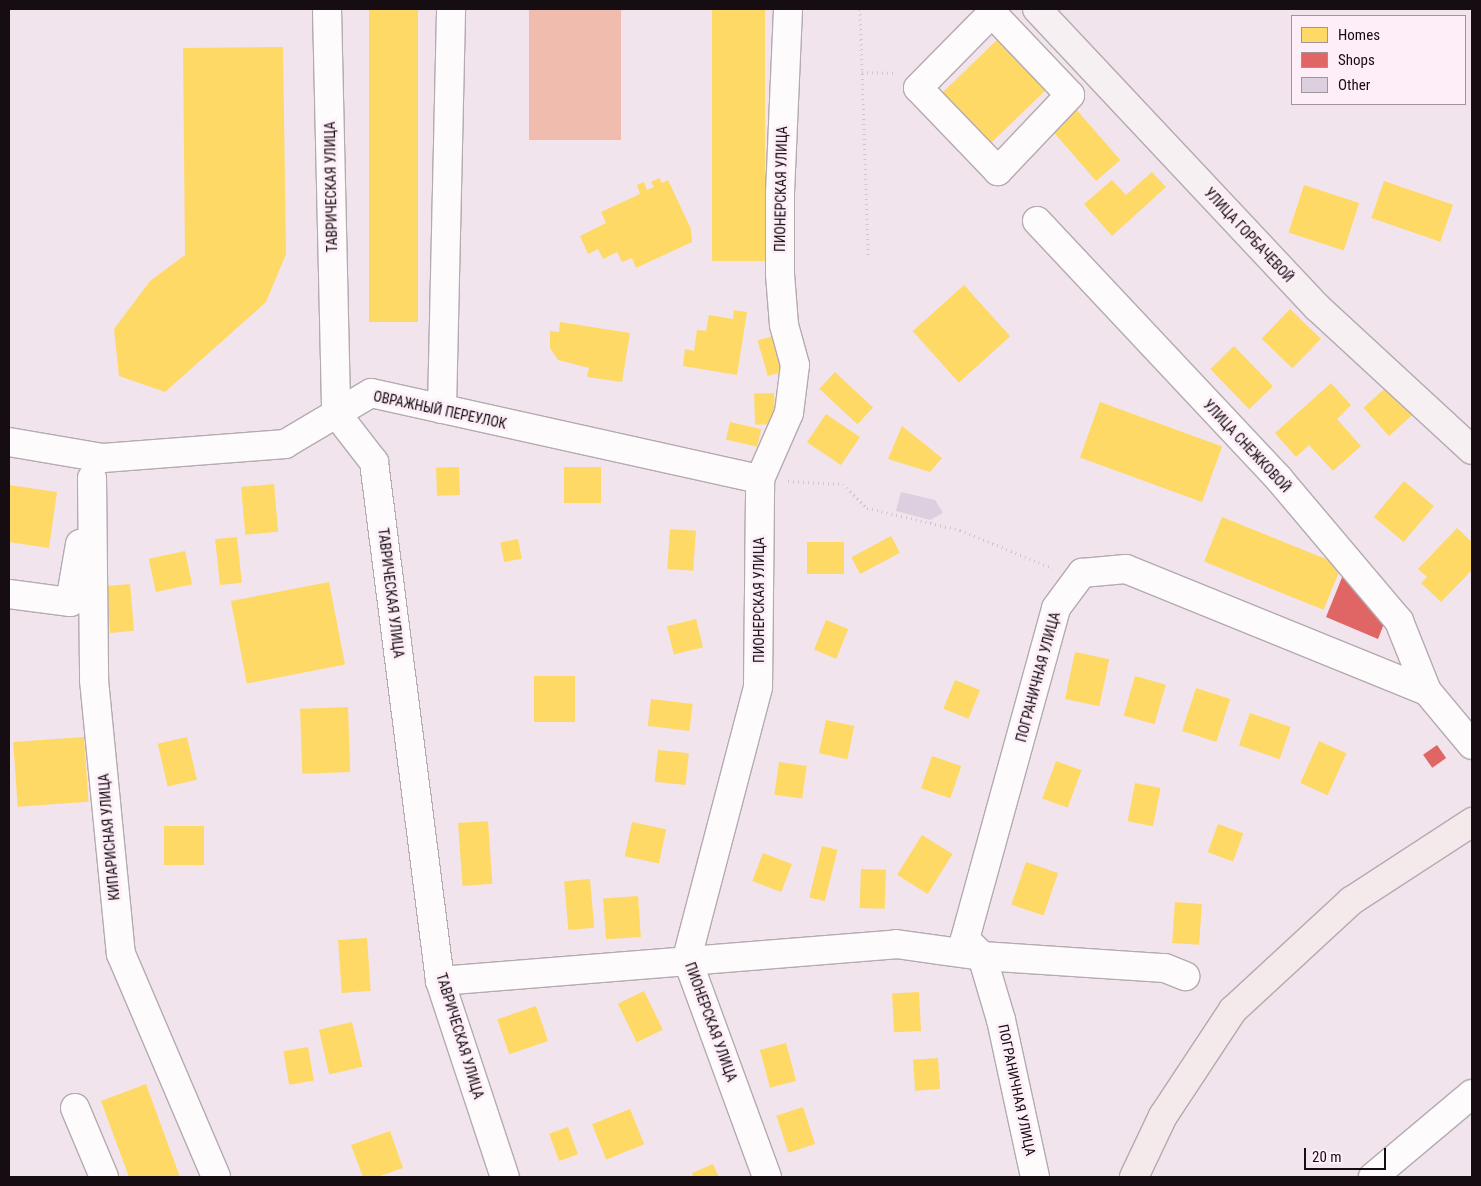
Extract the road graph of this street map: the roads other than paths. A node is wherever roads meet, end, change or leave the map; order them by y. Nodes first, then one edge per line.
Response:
1 (327, 9) edge
2 (451, 9) edge
3 (788, 9) edge
4 (1037, 9) edge
5 (992, 11) edge
6 (1037, 221) dead end
7 (442, 409) junction
8 (336, 413) junction
9 (9, 442) edge
10 (1472, 450) edge
11 (94, 467) junction
12 (760, 479) junction
13 (9, 594) edge
14 (1428, 691) junction
15 (1472, 745) edge
16 (1472, 822) edge
17 (1472, 842) edge
18 (982, 956) junction
19 (687, 958) junction
20 (1185, 976) dead end
21 (440, 981) junction
22 (1472, 1094) edge
23 (75, 1108) dead end
24 (104, 1177) edge
25 (216, 1177) edge
26 (505, 1177) edge
27 (767, 1177) edge
28 (1035, 1177) edge
29 (1134, 1177) edge
30 (1146, 1177) edge
31 (1374, 1177) edge

1 - 8 street, ТАВРИЧЕСКАЯ УЛИЦА
2 - 7 street
3 - 12 street, ПИОНЕРСКАЯ УЛИЦА
4 - 10 main road, УЛИЦА ГОРБАЧЕВОЙ
5 - 5 street
6 - 14 street, УЛИЦА СНЕЖКОВОЙ
7 - 8 street, ОВРАЖНЫЙ ПЕРЕУЛОК
7 - 12 street, ОВРАЖНЫЙ ПЕРЕУЛОК
8 - 11 street, ОВРАЖНЫЙ ПЕРЕУЛОК
8 - 21 street, ТАВРИЧЕСКАЯ УЛИЦА
9 - 11 street, ОВРАЖНЫЙ ПЕРЕУЛОК
11 - 13 street
11 - 25 street, КИПАРИСНАЯ УЛИЦА
12 - 19 street, ПИОНЕРСКАЯ УЛИЦА
14 - 15 street
14 - 18 street, ПОГРАНИЧНАЯ УЛИЦА
16 - 29 highway
17 - 30 highway
18 - 19 street
18 - 20 street
18 - 28 street, ПОГРАНИЧНАЯ УЛИЦА
19 - 21 street
19 - 27 street, ПИОНЕРСКАЯ УЛИЦА
21 - 26 street, ТАВРИЧЕСКАЯ УЛИЦА
22 - 31 street
23 - 24 street

